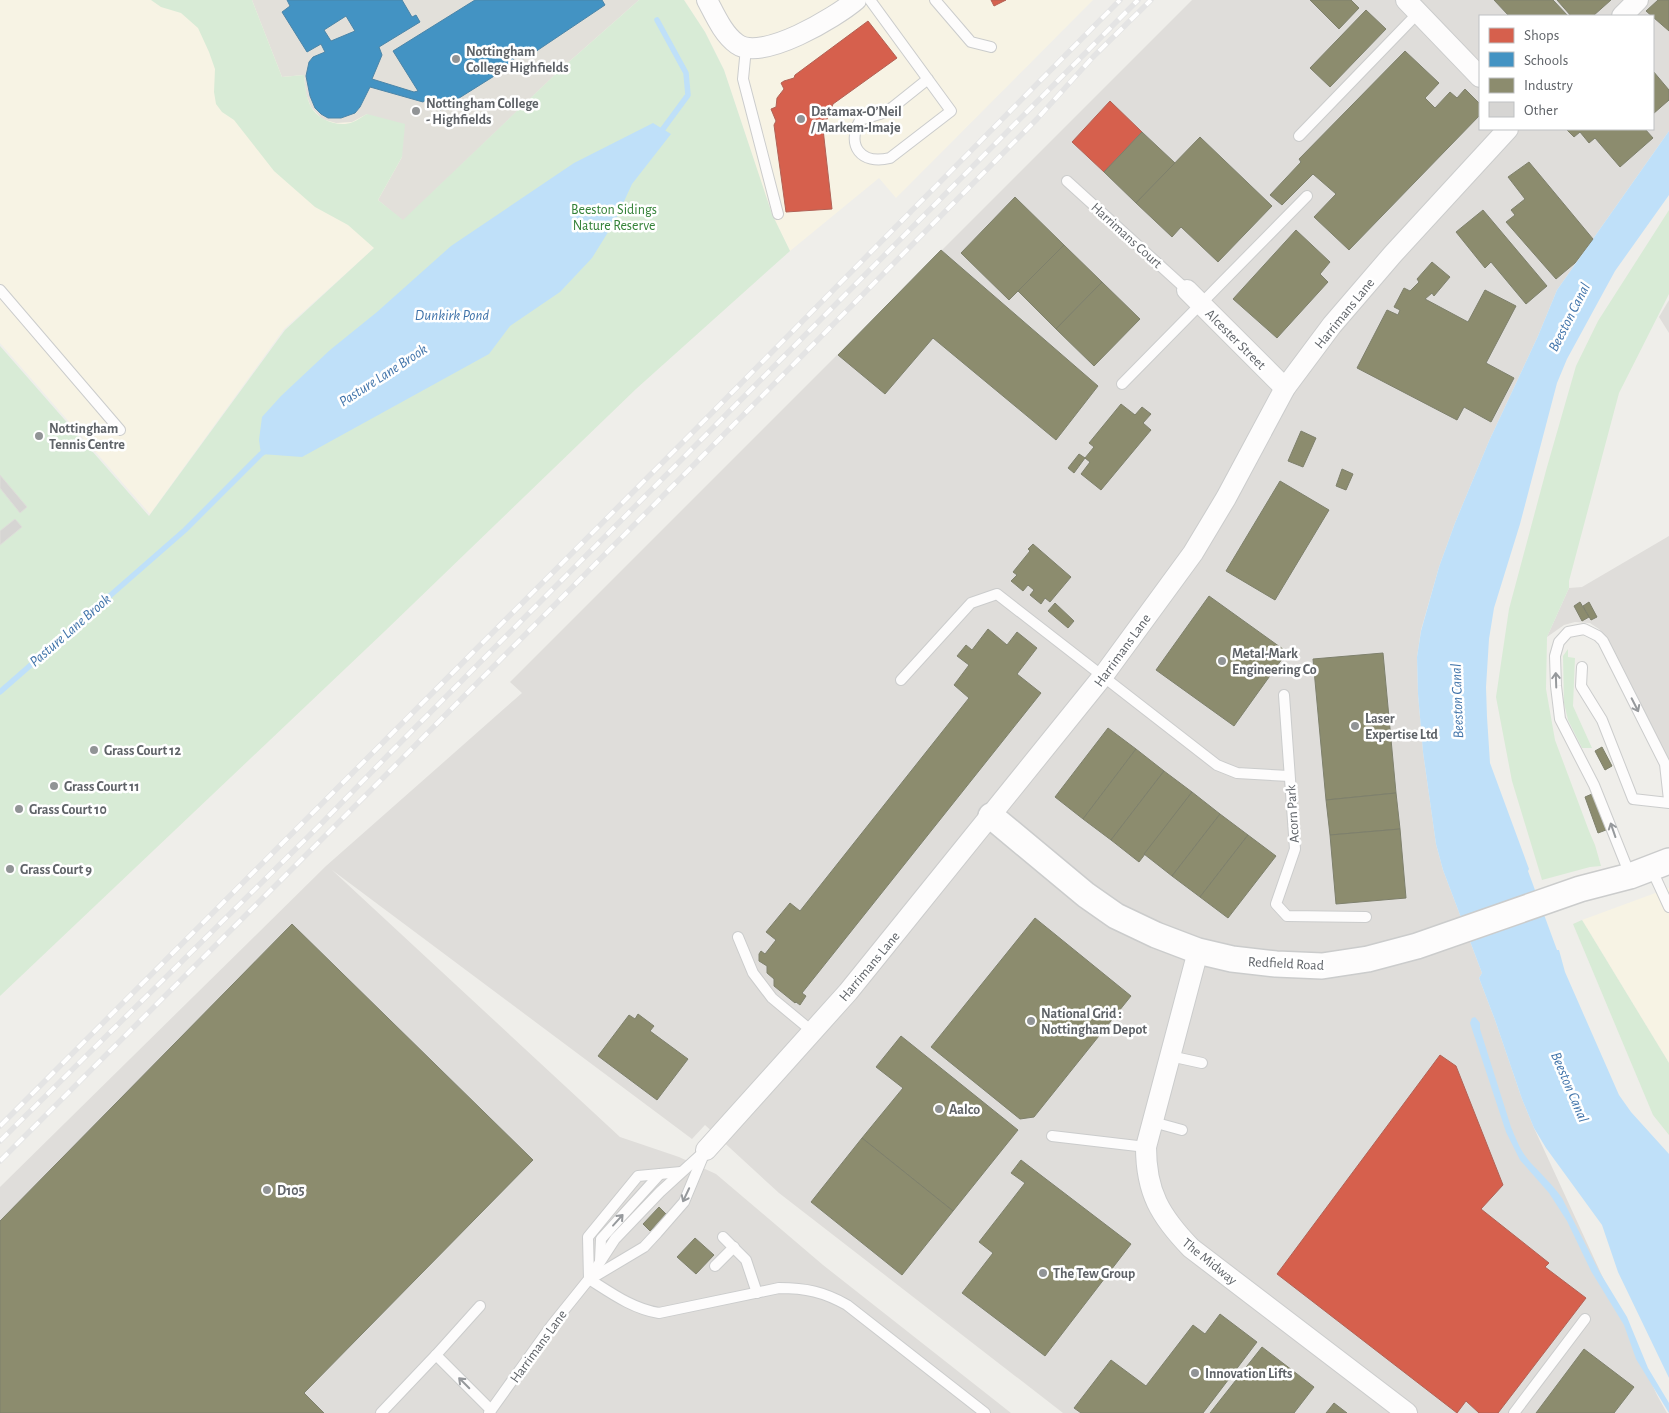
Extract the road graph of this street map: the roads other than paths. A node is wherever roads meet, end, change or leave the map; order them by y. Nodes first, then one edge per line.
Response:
1 (706, 0) edge
2 (856, 0) edge
3 (870, 0) edge
4 (935, 0) edge
5 (1638, 0) edge
6 (1412, 6) edge
7 (1623, 15) edge
8 (991, 47) dead end
9 (746, 48) junction
10 (1479, 76) edge
11 (928, 79) junction
12 (1507, 130) edge
13 (1299, 136) dead end
14 (1067, 181) dead end
15 (1307, 196) dead end
16 (778, 214) dead end
17 (0, 290) edge
18 (1187, 290) joint
19 (1201, 304) junction
20 (1122, 384) dead end
21 (1285, 388) junction
22 (120, 430) dead end
23 (1582, 667) dead end
24 (1103, 676) junction
25 (901, 680) dead end
26 (1284, 695) dead end
27 (1289, 776) junction
28 (1669, 802) edge
29 (991, 816) junction
30 (1650, 868) edge
31 (1669, 907) edge
32 (1366, 917) dead end
33 (738, 937) dead end
34 (1198, 951) junction
35 (813, 1032) junction
36 (1170, 1056) junction
37 (1202, 1063) dead end
38 (1153, 1122) junction
39 (1182, 1130) dead end
40 (1052, 1136) dead end
41 (1146, 1147) junction
42 (706, 1150) junction
43 (681, 1172) junction
44 (660, 1174) junction
45 (723, 1237) dead end
46 (734, 1248) junction
47 (600, 1262) junction
48 (715, 1266) dead end
49 (588, 1280) junction
50 (757, 1293) junction
51 (480, 1306) dead end
52 (1586, 1319) dead end
53 (436, 1355) junction
54 (490, 1412) edge
55 (380, 1413) edge
56 (985, 1413) edge
57 (1407, 1413) edge
58 (1514, 1413) edge

1 - 9 street
2 - 9 street
3 - 11 lane
4 - 8 lane
5 - 7 street
6 - 10 street
6 - 13 lane
9 - 16 lane
11 - 11 lane
12 - 21 street, Harrimans Lane
14 - 18 lane, Harrimans Court
15 - 19 lane
17 - 22 lane
18 - 19 street, Alcester Street
19 - 20 lane
19 - 21 street, Alcester Street
21 - 24 street, Harrimans Lane
23 - 28 lane
24 - 25 lane, Acorn Park
24 - 27 lane, Acorn Park
24 - 29 street, Harrimans Lane
26 - 27 lane, Acorn Park
27 - 32 lane, Acorn Park
30 -> 28 lane
29 - 34 street, Redfield Road
29 - 35 street, Harrimans Lane
30 - 31 lane
30 - 34 street, Redfield Road
33 - 35 lane
34 - 36 street, The Midway
35 - 42 street, Harrimans Lane
36 - 37 lane
36 - 38 street, The Midway
38 - 39 lane
38 - 41 street, The Midway
40 - 41 lane
41 - 57 street, The Midway
42 - 43 lane, Harrimans Lane
42 -> 49 lane, Harrimans Lane
43 - 44 lane
43 - 47 lane, Harrimans Lane
47 -> 44 lane
44 - 49 lane
45 - 46 lane
46 - 48 lane
46 - 50 lane
47 - 49 lane, Harrimans Lane
49 - 50 lane
49 - 54 lane, Harrimans Lane
50 - 56 lane
51 - 53 lane
52 - 58 lane
54 -> 53 lane
53 - 55 lane

